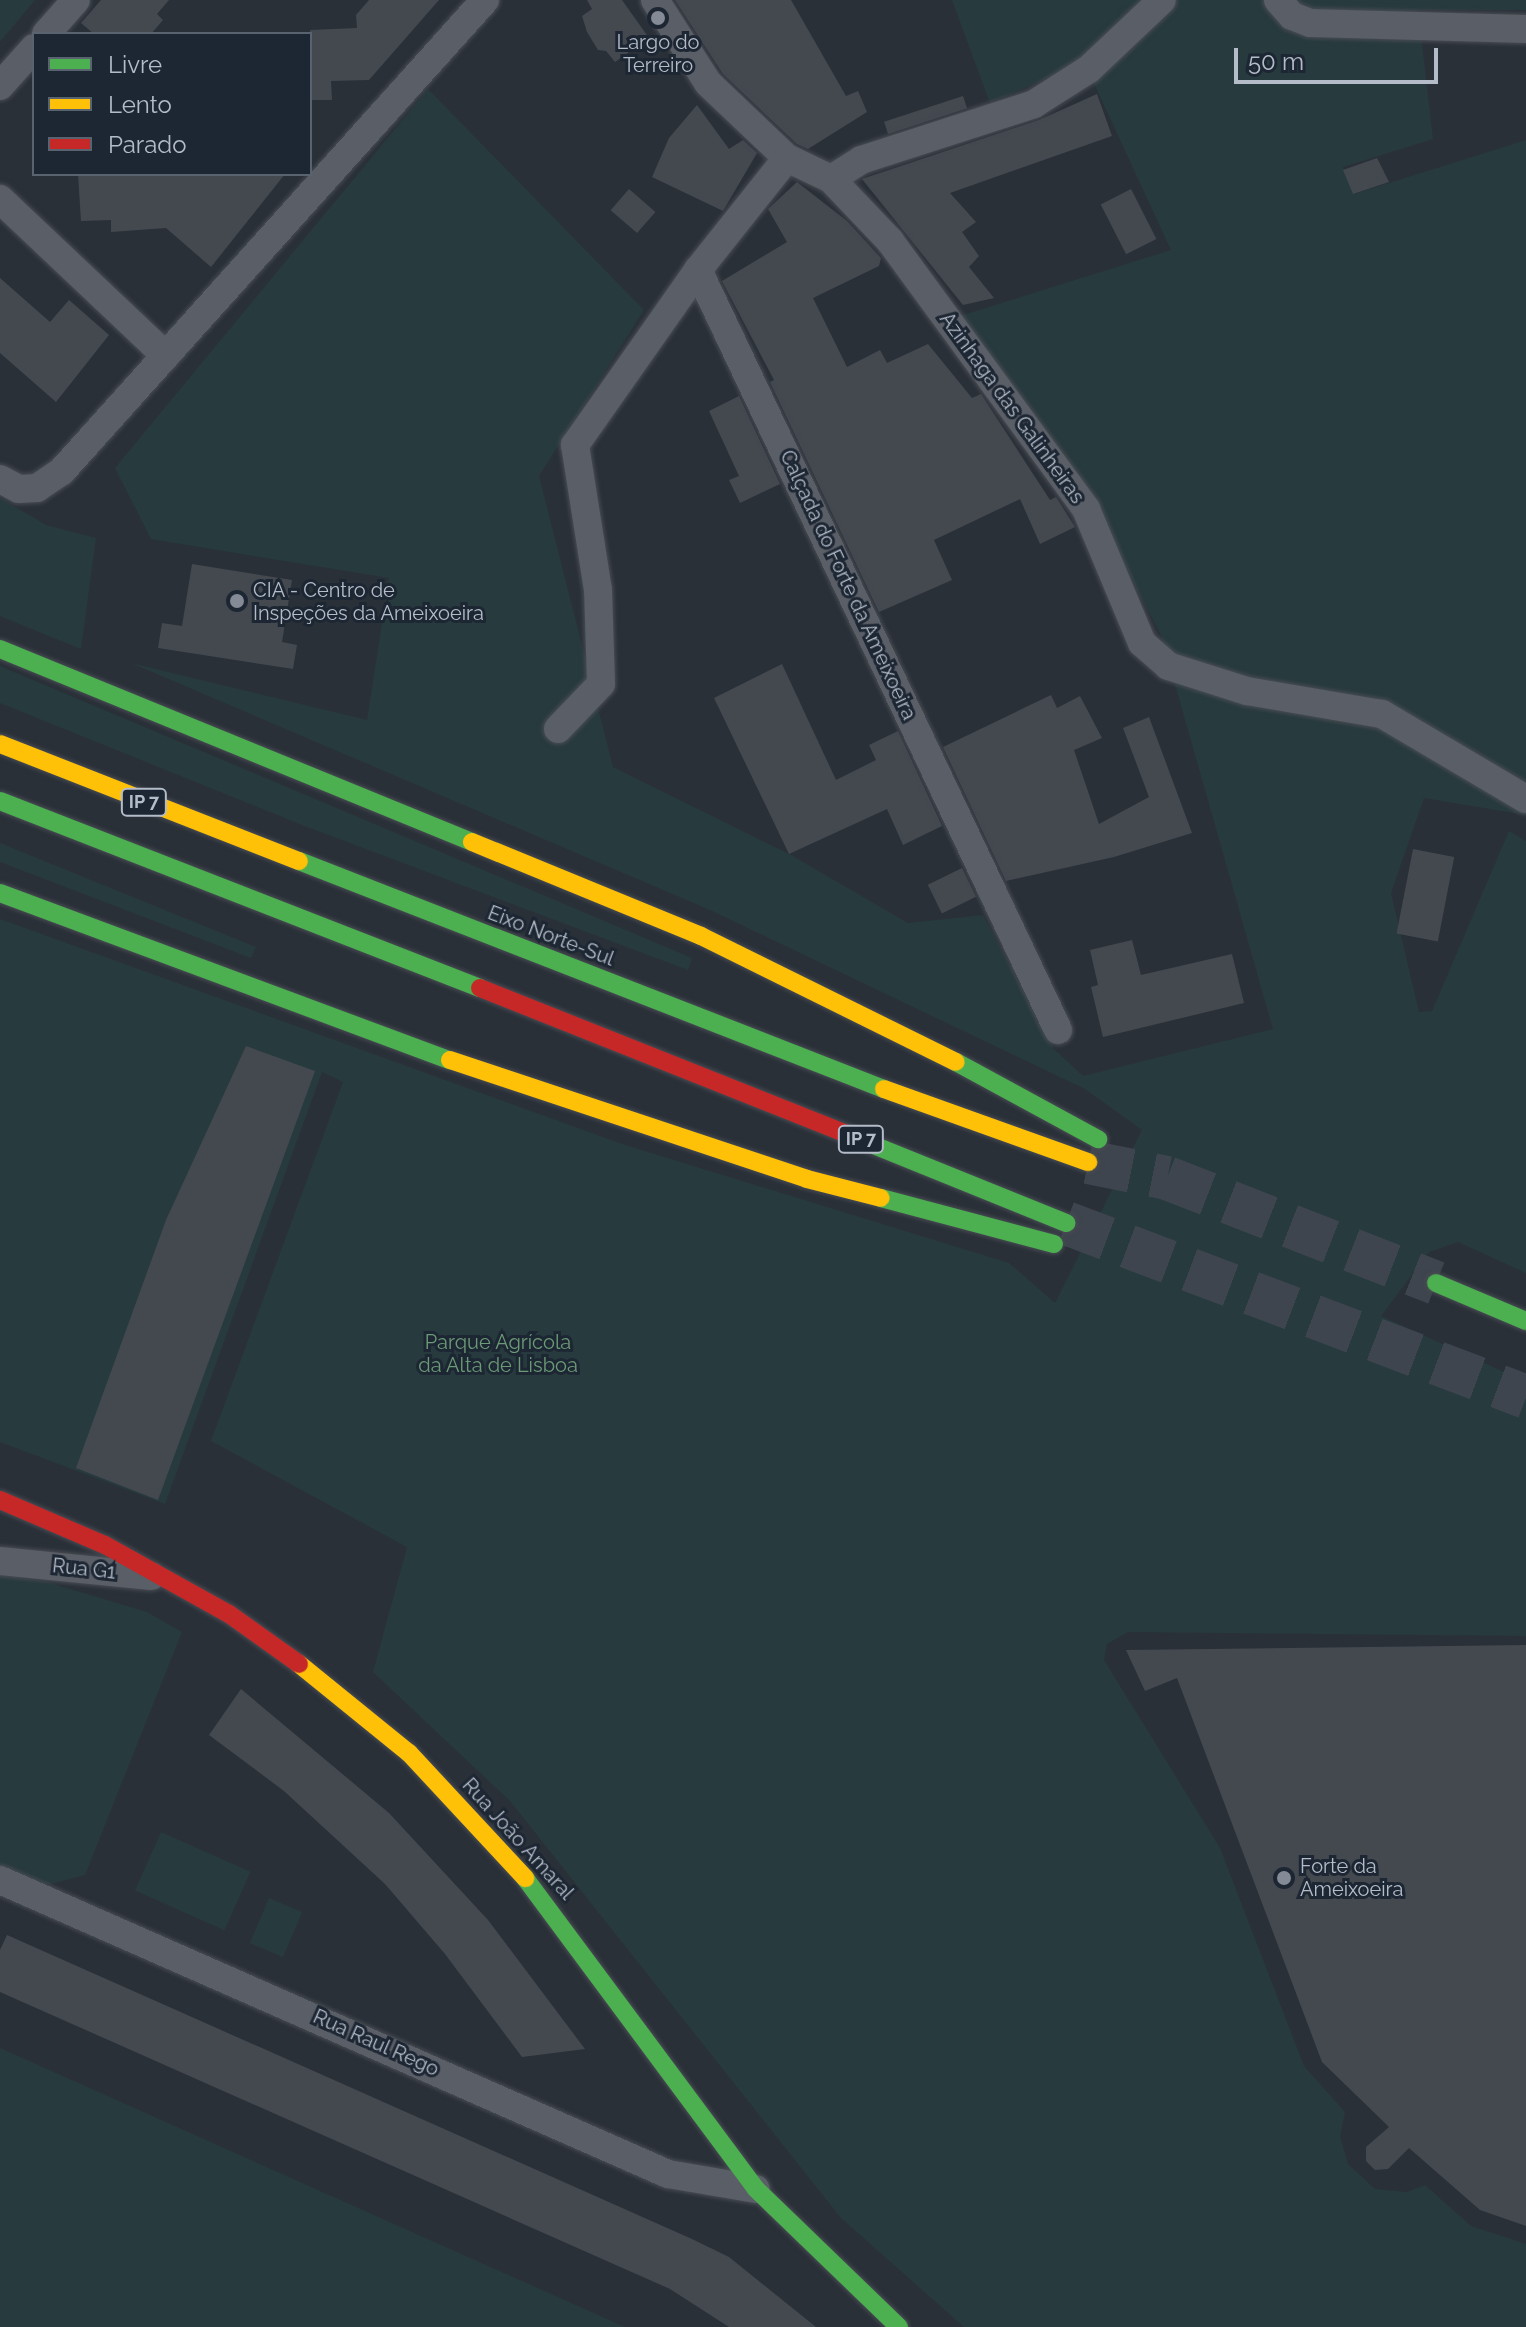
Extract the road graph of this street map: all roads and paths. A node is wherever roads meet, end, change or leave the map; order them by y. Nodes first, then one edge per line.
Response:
1 (76, 0) edge
2 (485, 0) edge
3 (655, 0) edge
4 (1162, 0) edge
5 (1278, 0) edge
6 (1526, 29) edge
7 (48, 32) edge
8 (32, 50) edge
9 (0, 86) edge
10 (787, 158) junction
11 (831, 179) junction
12 (0, 199) edge
13 (698, 270) junction
14 (166, 356) junction
15 (0, 479) edge
16 (0, 649) edge
17 (558, 729) dead end
18 (0, 744) edge
19 (1526, 799) edge
20 (0, 801) edge
21 (0, 893) edge
22 (1058, 1030) dead end
23 (1098, 1139) dead end
24 (1088, 1162) tunnel mouth
25 (1066, 1223) tunnel mouth
26 (1054, 1244) dead end
27 (1436, 1283) tunnel mouth
28 (1526, 1321) edge
29 (0, 1500) edge
30 (0, 1561) edge
31 (168, 1577) junction
32 (0, 1880) edge
33 (756, 2189) junction
34 (899, 2327) edge

1 - 7 street
2 - 14 street
3 - 10 street
4 - 11 street
5 - 6 street
8 - 9 street
10 - 11 street, Azinhaga das Galinheiras
10 - 13 street
11 - 19 street, Azinhaga das Galinheiras
12 - 14 street
13 - 17 street
13 - 22 street, Calçada do Forte da Ameixoeira
14 - 15 street
16 - 23 main road
18 - 24 main road, Eixo Norte-Sul / IP 7
20 - 25 main road, IP 7
21 - 26 main road
27 - 28 main road
29 - 31 main road, Rua João Amaral
30 - 31 street, Rua G1
31 - 33 main road, Rua João Amaral
32 - 33 street, Rua Raul Rego
33 - 34 main road, Rua João Amaral

